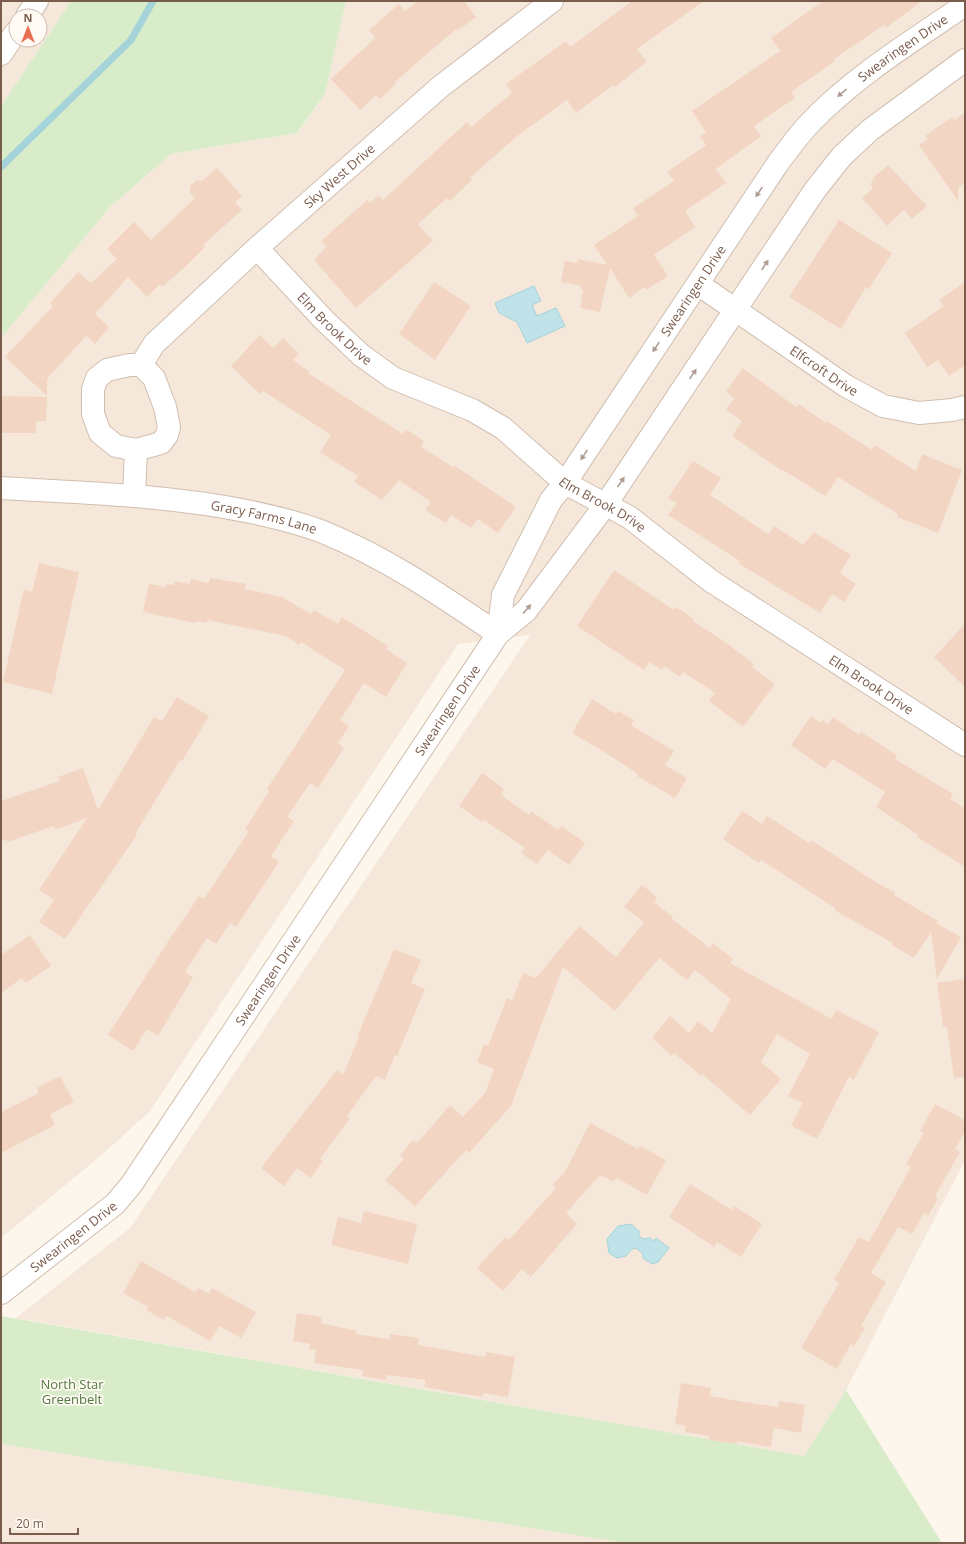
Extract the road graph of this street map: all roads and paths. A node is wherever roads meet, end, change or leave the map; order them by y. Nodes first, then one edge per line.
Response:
1 (552, 1) edge
2 (965, 5) edge
3 (8, 44) edge
4 (1, 54) edge
5 (965, 60) edge
6 (257, 248) junction
7 (698, 284) junction
8 (737, 309) junction
9 (141, 365) junction
10 (965, 407) edge
11 (136, 450) junction
12 (565, 483) junction
13 (1, 488) edge
14 (134, 496) junction
15 (606, 504) junction
16 (498, 634) junction
17 (965, 745) edge
18 (1, 1293) edge

1 - 6 street, Sky West Drive
2 -> 7 street, Swearingen Drive
3 - 4 street
8 -> 5 street, Swearingen Drive
6 - 9 street, Sky West Drive
6 - 12 street, Elm Brook Drive
7 - 8 street, Elfcroft Drive
7 -> 12 street, Swearingen Drive
8 - 10 street, Elfcroft Drive
15 -> 8 street, Swearingen Drive
9 - 11 street
9 - 11 street
11 - 14 street
12 - 15 street, Elm Brook Drive
12 - 16 street, Swearingen Drive
13 - 14 street, Gracy Farms Lane
14 - 16 street, Gracy Farms Lane
16 -> 15 street, Swearingen Drive
15 - 17 street, Elm Brook Drive
16 - 18 street, Swearingen Drive

